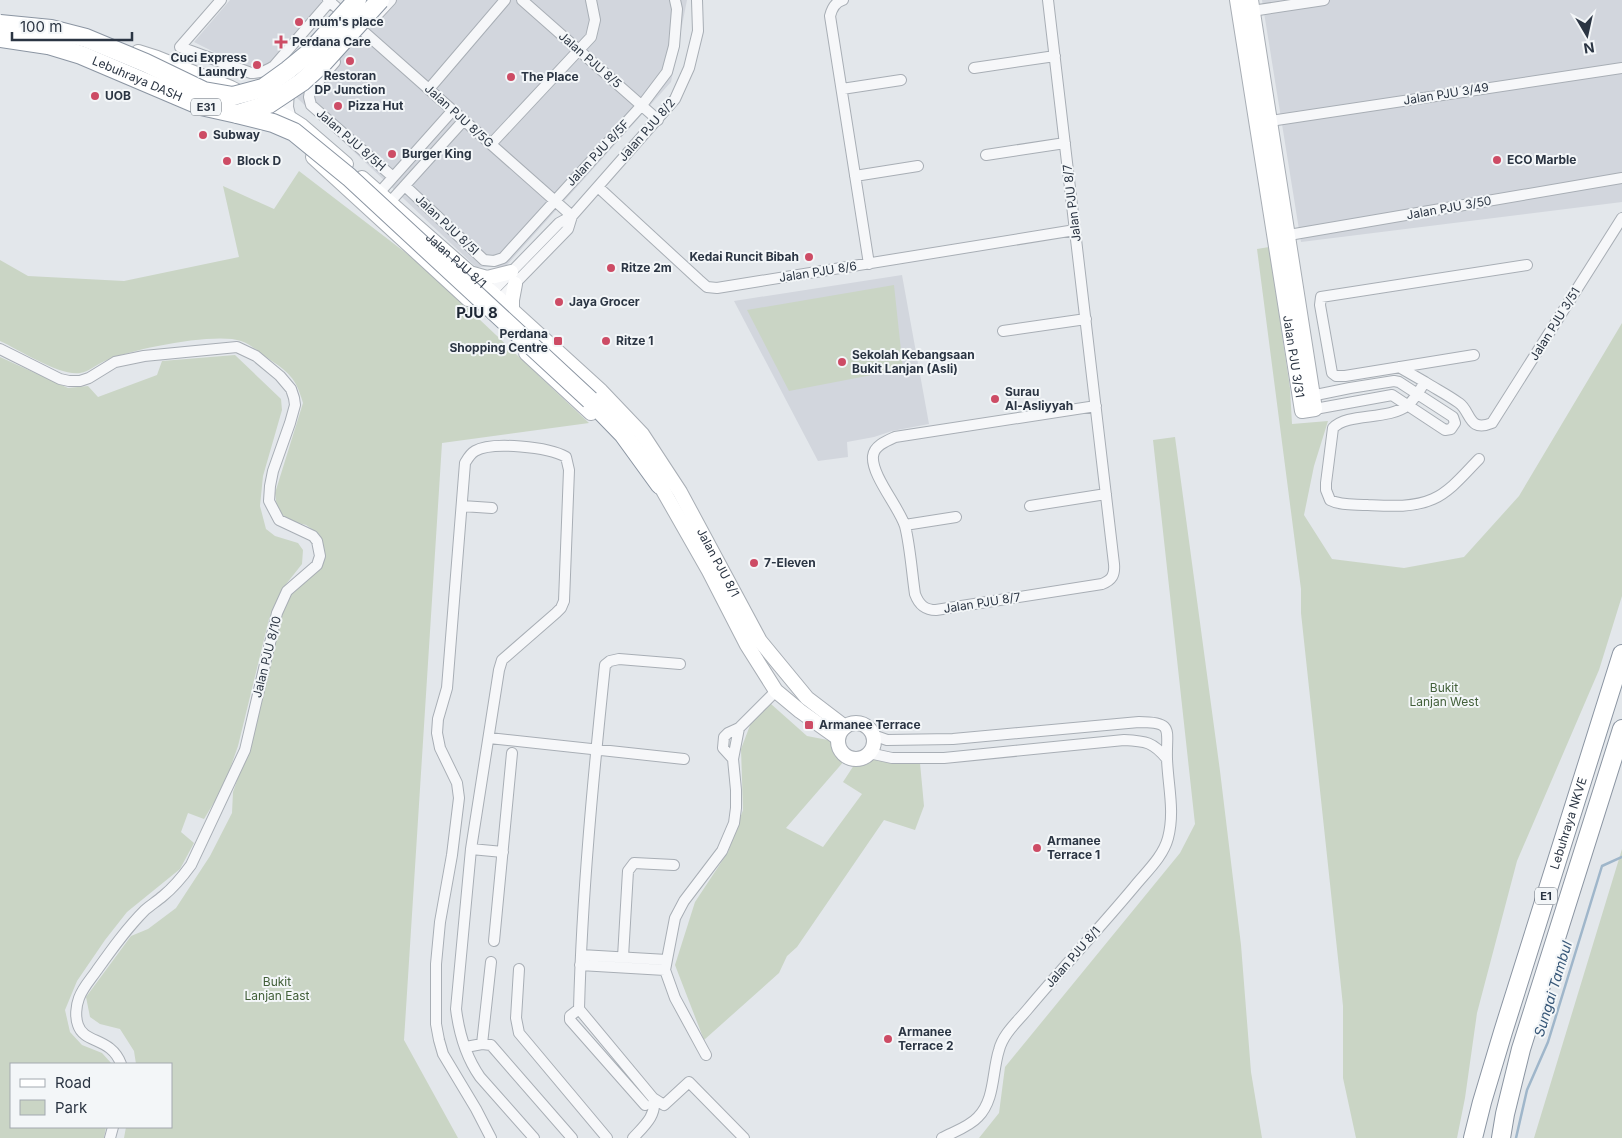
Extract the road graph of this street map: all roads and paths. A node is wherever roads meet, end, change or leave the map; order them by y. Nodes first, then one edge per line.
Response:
1 (221, 0) edge
2 (330, 0) edge
3 (357, 0) edge
4 (362, 0) edge
5 (380, 0) edge
6 (391, 0) edge
7 (505, 0) edge
8 (522, 0) edge
9 (591, 0) edge
10 (676, 0) edge
11 (697, 0) edge
12 (843, 0) edge
13 (1048, 0) edge
14 (1237, 0) edge
15 (1324, 0) edge
16 (1252, 6) edge
17 (349, 18) junction
18 (0, 25) edge
19 (363, 31) junction
20 (0, 38) edge
21 (0, 44) edge
22 (580, 51) junction
23 (1054, 56) junction
24 (974, 68) dead end
25 (1622, 68) edge
26 (901, 80) dead end
27 (429, 89) junction
28 (842, 89) junction
29 (249, 96) junction
30 (642, 105) junction
31 (453, 110) junction
32 (236, 114) junction
33 (291, 119) junction
34 (464, 120) junction
35 (658, 120) junction
36 (1270, 121) junction
37 (1065, 143) junction
38 (490, 144) junction
39 (986, 155) dead end
40 (918, 166) dead end
41 (855, 176) junction
42 (393, 177) junction
43 (1622, 178) edge
44 (405, 186) junction
45 (598, 187) junction
46 (385, 198) junction
47 (554, 201) junction
48 (572, 216) junction
49 (1622, 218) edge
50 (1075, 230) junction
51 (1281, 236) junction
52 (869, 264) junction
53 (1528, 265) dead end
54 (467, 271) junction
55 (513, 278) junction
56 (496, 296) junction
57 (481, 310) junction
58 (512, 310) junction
59 (1086, 319) junction
60 (1003, 331) dead end
61 (0, 349) edge
62 (1474, 355) dead end
63 (1399, 367) junction
64 (1425, 382) junction
65 (1416, 394) junction
66 (1309, 401) junction
67 (1408, 405) junction
68 (1096, 406) junction
69 (1479, 459) dead end
70 (660, 486) junction
71 (1106, 494) junction
72 (462, 506) junction
73 (1030, 506) dead end
74 (492, 508) dead end
75 (956, 518) dead end
76 (905, 525) junction
77 (715, 568) junction
78 (1622, 654) edge
79 (680, 664) dead end
80 (776, 691) junction
81 (1122, 723) junction
82 (1622, 729) edge
83 (842, 732) junction
84 (873, 734) junction
85 (489, 738) junction
86 (1124, 740) junction
87 (597, 749) junction
88 (512, 753) dead end
89 (869, 753) junction
90 (684, 758) dead end
91 (1167, 758) junction
92 (471, 850) junction
93 (503, 852) junction
94 (674, 866) dead end
95 (494, 941) dead end
96 (623, 957) junction
97 (580, 960) junction
98 (490, 962) dead end
99 (666, 965) junction
100 (519, 969) dead end
101 (482, 1044) junction
102 (466, 1047) junction
103 (706, 1055) dead end
104 (120, 1063) edge
105 (649, 1102) junction
106 (491, 1138) edge
107 (534, 1138) edge
108 (572, 1138) edge
109 (607, 1138) edge
110 (633, 1138) edge
111 (744, 1138) edge
112 (942, 1138) edge
113 (1473, 1138) edge
114 (1501, 1138) edge

1 - 2 street
2 - 17 street, Jalan PJU 8/5G
3 - 18 highway, Lebuhraya DASH / E31, bridge
4 - 17 street
5 - 32 highway, Lebuhraya DASH / E31, bridge
6 - 19 street, Jalan PJU 8/5H
7 - 27 street
8 - 22 street, Jalan PJU 8/5
9 - 22 street
10 - 30 street, Jalan PJU 8/5F
11 - 35 street, Jalan PJU 8/2
12 - 28 street
13 - 23 street, Jalan PJU 8/7
14 - 51 main road, Jalan PJU 3/31
15 - 16 street
16 - 36 main road, Jalan PJU 3/31
17 - 19 street, Jalan PJU 8/5G
17 - 29 street
17 - 33 street
18 - 29 main road, Jalan PJU 8/1
19 - 27 street, Jalan PJU 8/5G
19 - 42 street, Jalan PJU 8/5H
20 - 32 highway, Lebuhraya DASH / E31, bridge
21 - 57 main road, Jalan PJU 8/1
22 - 30 street, Jalan PJU 8/5
22 - 38 street
23 - 24 street
23 - 37 street, Jalan PJU 8/7
25 - 36 street, Jalan PJU 3/49
26 - 28 street
27 - 31 street, Jalan PJU 8/5G
28 - 41 street
29 - 33 main road, Jalan PJU 8/1
30 - 35 street, Jalan PJU 8/5
30 - 47 street, Jalan PJU 8/5F
31 - 34 street, Jalan PJU 8/5G
31 - 42 street
32 - 70 highway, bridge
33 - 46 main road, Jalan PJU 8/1
34 - 38 street, Jalan PJU 8/5G
34 - 44 street
35 - 45 street, Jalan PJU 8/2
36 - 51 main road, Jalan PJU 3/31
37 - 39 street
37 - 50 street, Jalan PJU 8/7
38 - 47 street, Jalan PJU 8/5G
40 - 41 street
41 - 52 street
42 - 46 street
43 - 51 street, Jalan PJU 3/50
44 - 46 street
44 - 47 street, Jalan PJU 8/5I
45 - 48 street, Jalan PJU 8/2
45 - 52 street, Jalan PJU 8/6
46 - 54 main road, Jalan PJU 8/1
47 - 48 street, Jalan PJU 8/5G
48 - 55 street, Jalan PJU 8/2
49 - 64 street, Jalan PJU 3/51
50 - 52 street, Jalan PJU 8/6
50 - 59 street, Jalan PJU 8/7
51 - 66 main road, Jalan PJU 3/31
53 - 63 street
54 - 55 main road
54 - 56 main road, Jalan PJU 8/1
55 - 56 street, Jalan PJU 8/2
55 - 58 main road
56 - 57 street, Jalan PJU 8/2
56 - 58 main road, Jalan PJU 8/1
57 - 70 main road, Jalan PJU 8/1
58 - 77 main road, Jalan PJU 8/1
59 - 60 street
59 - 68 street, Jalan PJU 8/7
61 - 104 street, Jalan PJU 8/10
62 - 63 street
63 - 64 street
64 - 65 street
65 - 66 street
65 - 67 street
65 - 67 street
66 - 67 street
67 - 69 street
68 - 71 street, Jalan PJU 8/7
68 - 76 street, Jalan PJU 8/7
70 - 77 main road, Jalan PJU 8/1
71 - 73 street
71 - 76 street, Jalan PJU 8/7
72 - 74 street
72 - 85 street
72 - 106 street
75 - 76 street
77 - 80 main road, Jalan PJU 8/1
77 - 83 main road, Jalan PJU 8/1
78 - 113 highway, Lebuhraya NKVE / E1
79 - 87 street
80 - 83 main road, Jalan PJU 8/1
80 - 99 street
81 - 84 street, Jalan PJU 8/1
81 - 86 street
81 - 91 street, Jalan PJU 8/1
82 - 114 highway, Lebuhraya NKVE / E1
83 - 84 main road
83 - 89 main road
84 - 89 main road
85 - 87 street
85 - 92 street
86 - 89 street
86 - 91 street
87 - 90 street
87 - 97 street
88 - 93 street
91 - 112 street, Jalan PJU 8/1
92 - 93 street
92 - 102 street
93 - 95 street
94 - 96 street
96 - 97 street
96 - 99 street
97 - 99 street
97 - 105 street
98 - 101 street
99 - 103 street
100 - 109 street
101 - 102 street
101 - 108 street
102 - 107 street
105 - 110 street
105 - 111 street

